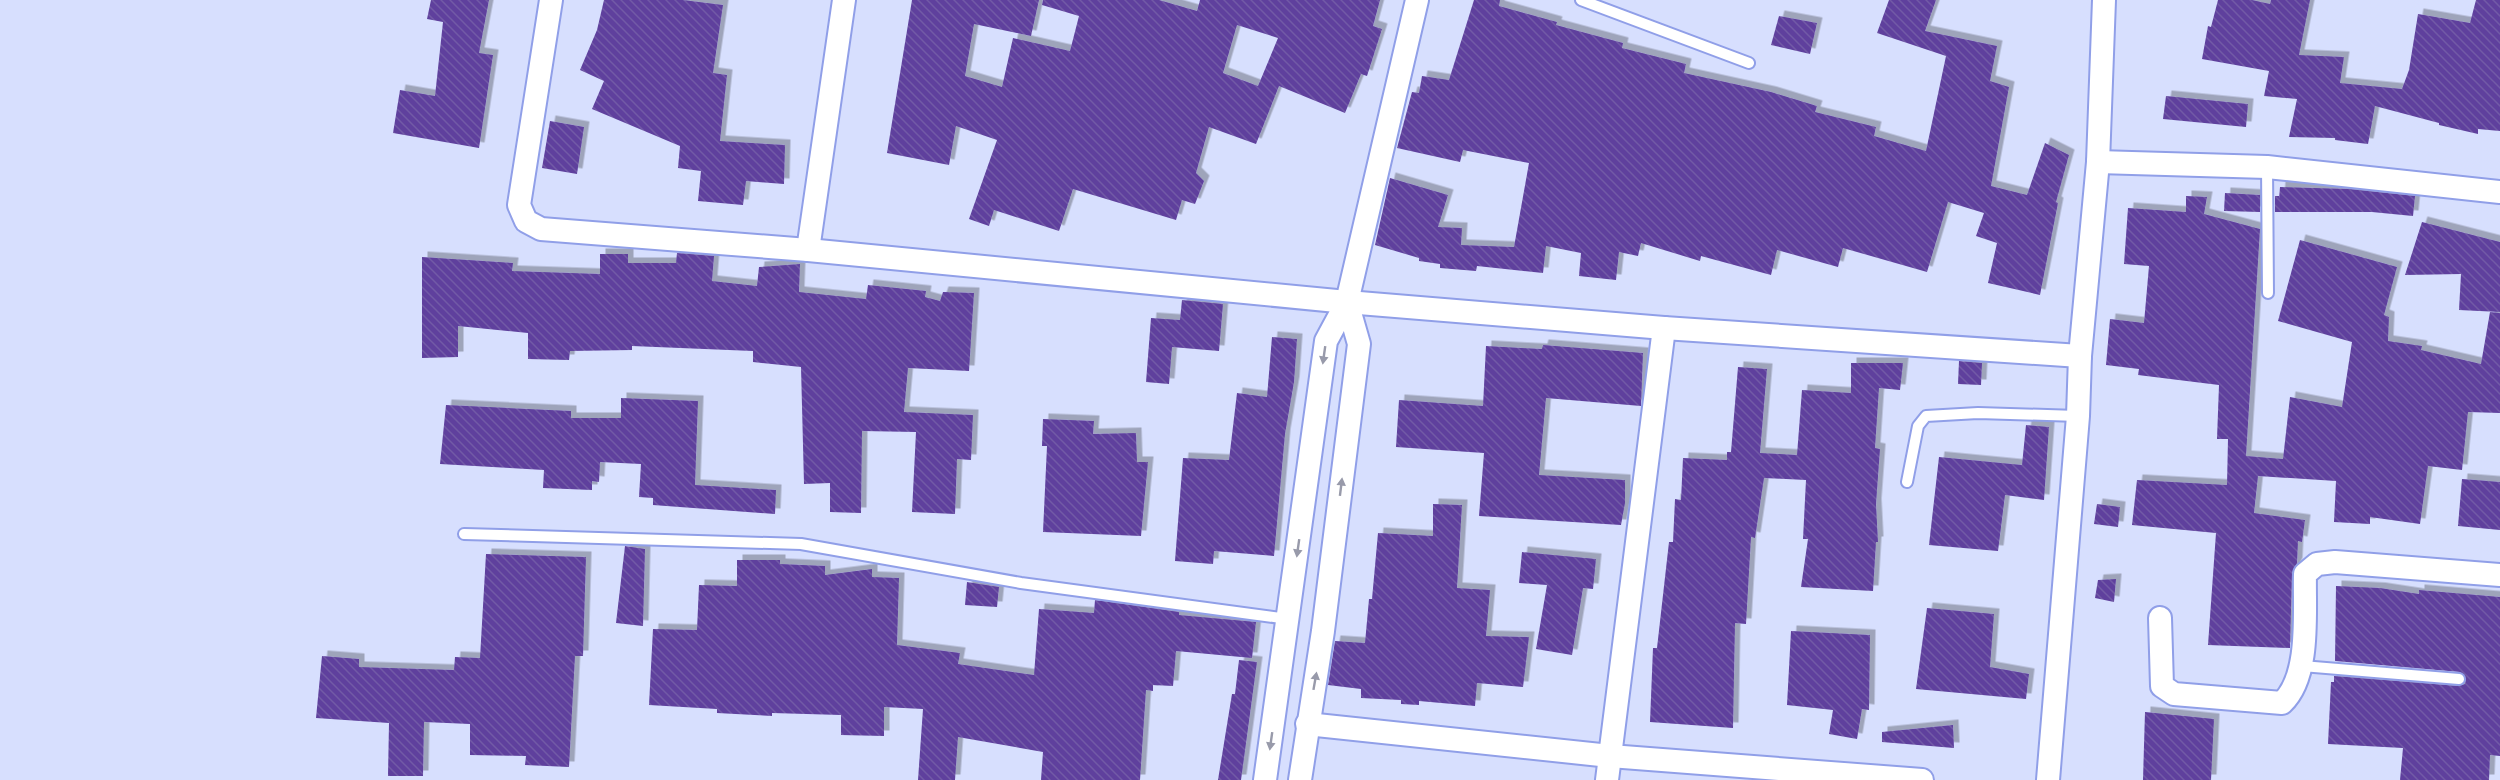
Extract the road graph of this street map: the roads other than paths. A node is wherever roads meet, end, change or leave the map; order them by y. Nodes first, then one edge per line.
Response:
1 (551, 0) edge
2 (844, 0) edge
3 (1417, 0) edge
4 (1581, 0) edge
5 (2104, 0) edge
6 (1749, 63) dead end
7 (2098, 162) junction
8 (2267, 167) junction
9 (2500, 192) edge
10 (808, 250) junction
11 (2268, 293) dead end
12 (1347, 302) junction
13 (1664, 328) junction
14 (2080, 356) junction
15 (2078, 417) junction
16 (1907, 482) dead end
17 (464, 534) dead end
18 (2500, 575) edge
19 (2160, 618) dead end
20 (1289, 619) junction
21 (2302, 666) junction
22 (2459, 679) dead end
23 (1307, 724) junction
24 (1610, 756) junction
25 (1265, 780) edge
26 (1300, 780) edge
27 (1607, 780) edge
28 (1922, 780) edge
29 (2048, 780) edge

1 - 10 street
2 - 10 street
3 - 12 street
4 - 6 lane
5 - 7 street
7 - 8 street
7 - 14 street
8 - 9 street
8 - 11 lane
10 - 12 street
12 - 13 street
12 -> 20 street
23 -> 12 street
13 - 14 street
13 - 24 street
14 - 15 street
15 - 16 lane
15 - 29 street
17 - 20 lane
18 - 21 street
19 - 21 street
20 -> 25 street
21 - 22 lane
23 - 24 street
23 - 26 street
24 - 27 street
24 - 28 street

